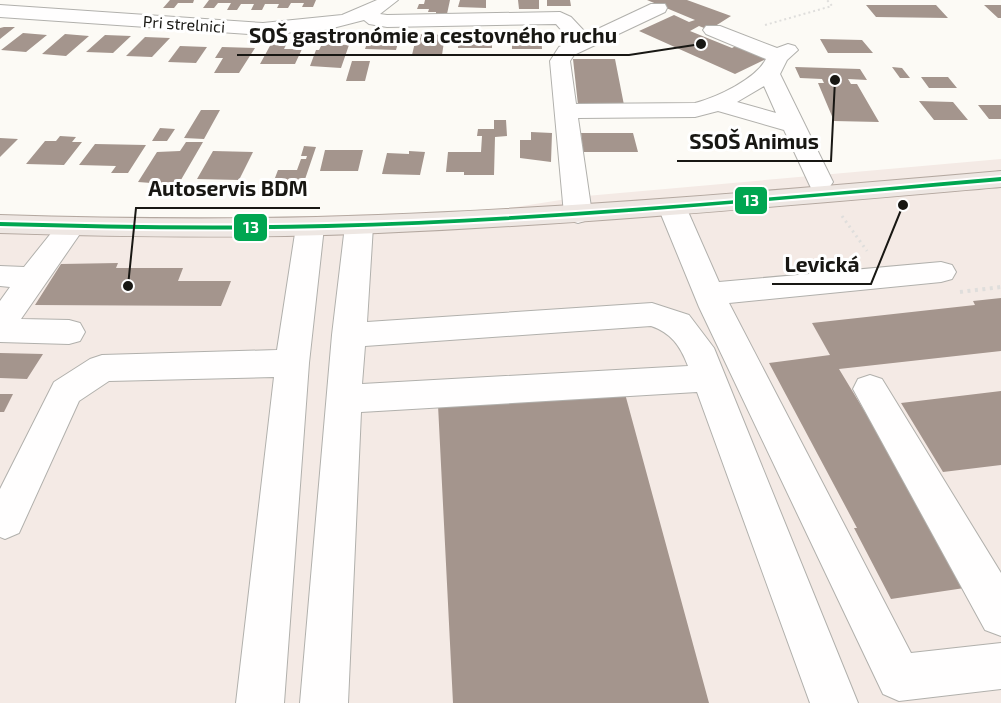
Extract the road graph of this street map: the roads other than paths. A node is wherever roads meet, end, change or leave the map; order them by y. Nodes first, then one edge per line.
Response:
1 (389, 0) edge
2 (658, 8) dead end
3 (0, 11) edge
4 (366, 13) junction
5 (719, 33) road end
6 (585, 41) junction
7 (778, 60) junction
8 (718, 104) junction
9 (567, 111) junction
10 (792, 125) junction
11 (999, 181) edge
12 (820, 182) dead end
13 (672, 207) junction
14 (578, 214) junction
15 (0, 224) edge
16 (360, 226) junction
17 (310, 227) junction
18 (70, 228) junction
19 (941, 272) dead end
20 (0, 276) edge
21 (32, 278) junction
22 (711, 294) junction
23 (0, 328) edge
24 (69, 332) dead end
25 (348, 335) junction
26 (292, 363) junction
27 (709, 378) junction
28 (870, 389) dead end
29 (344, 399) junction
30 (4, 520) dead end
31 (1001, 614) edge
32 (1001, 666) edge
33 (260, 703) edge
34 (324, 703) edge
35 (834, 703) edge

1 - 4 street, Pri strelnici
2 - 6 street
3 - 4 street, Pri strelnici
4 - 6 street, Pri strelnici
5 - 7 street
6 - 9 street
7 - 8 street
7 - 10 street
8 - 9 street
8 - 10 street
9 - 14 street
10 - 12 street
11 - 13 main road
13 - 14 main road
13 - 22 street
14 - 16 main road
15 - 18 main road
16 - 17 main road
16 - 25 street
17 - 18 main road
17 - 26 street
18 - 21 street
19 - 22 street
20 - 21 street
21 - 23 street
22 - 32 street
23 - 24 street
25 - 27 street
25 - 29 street
26 - 30 street
26 - 33 street
27 - 29 street
27 - 35 street
28 - 31 street
29 - 34 street

